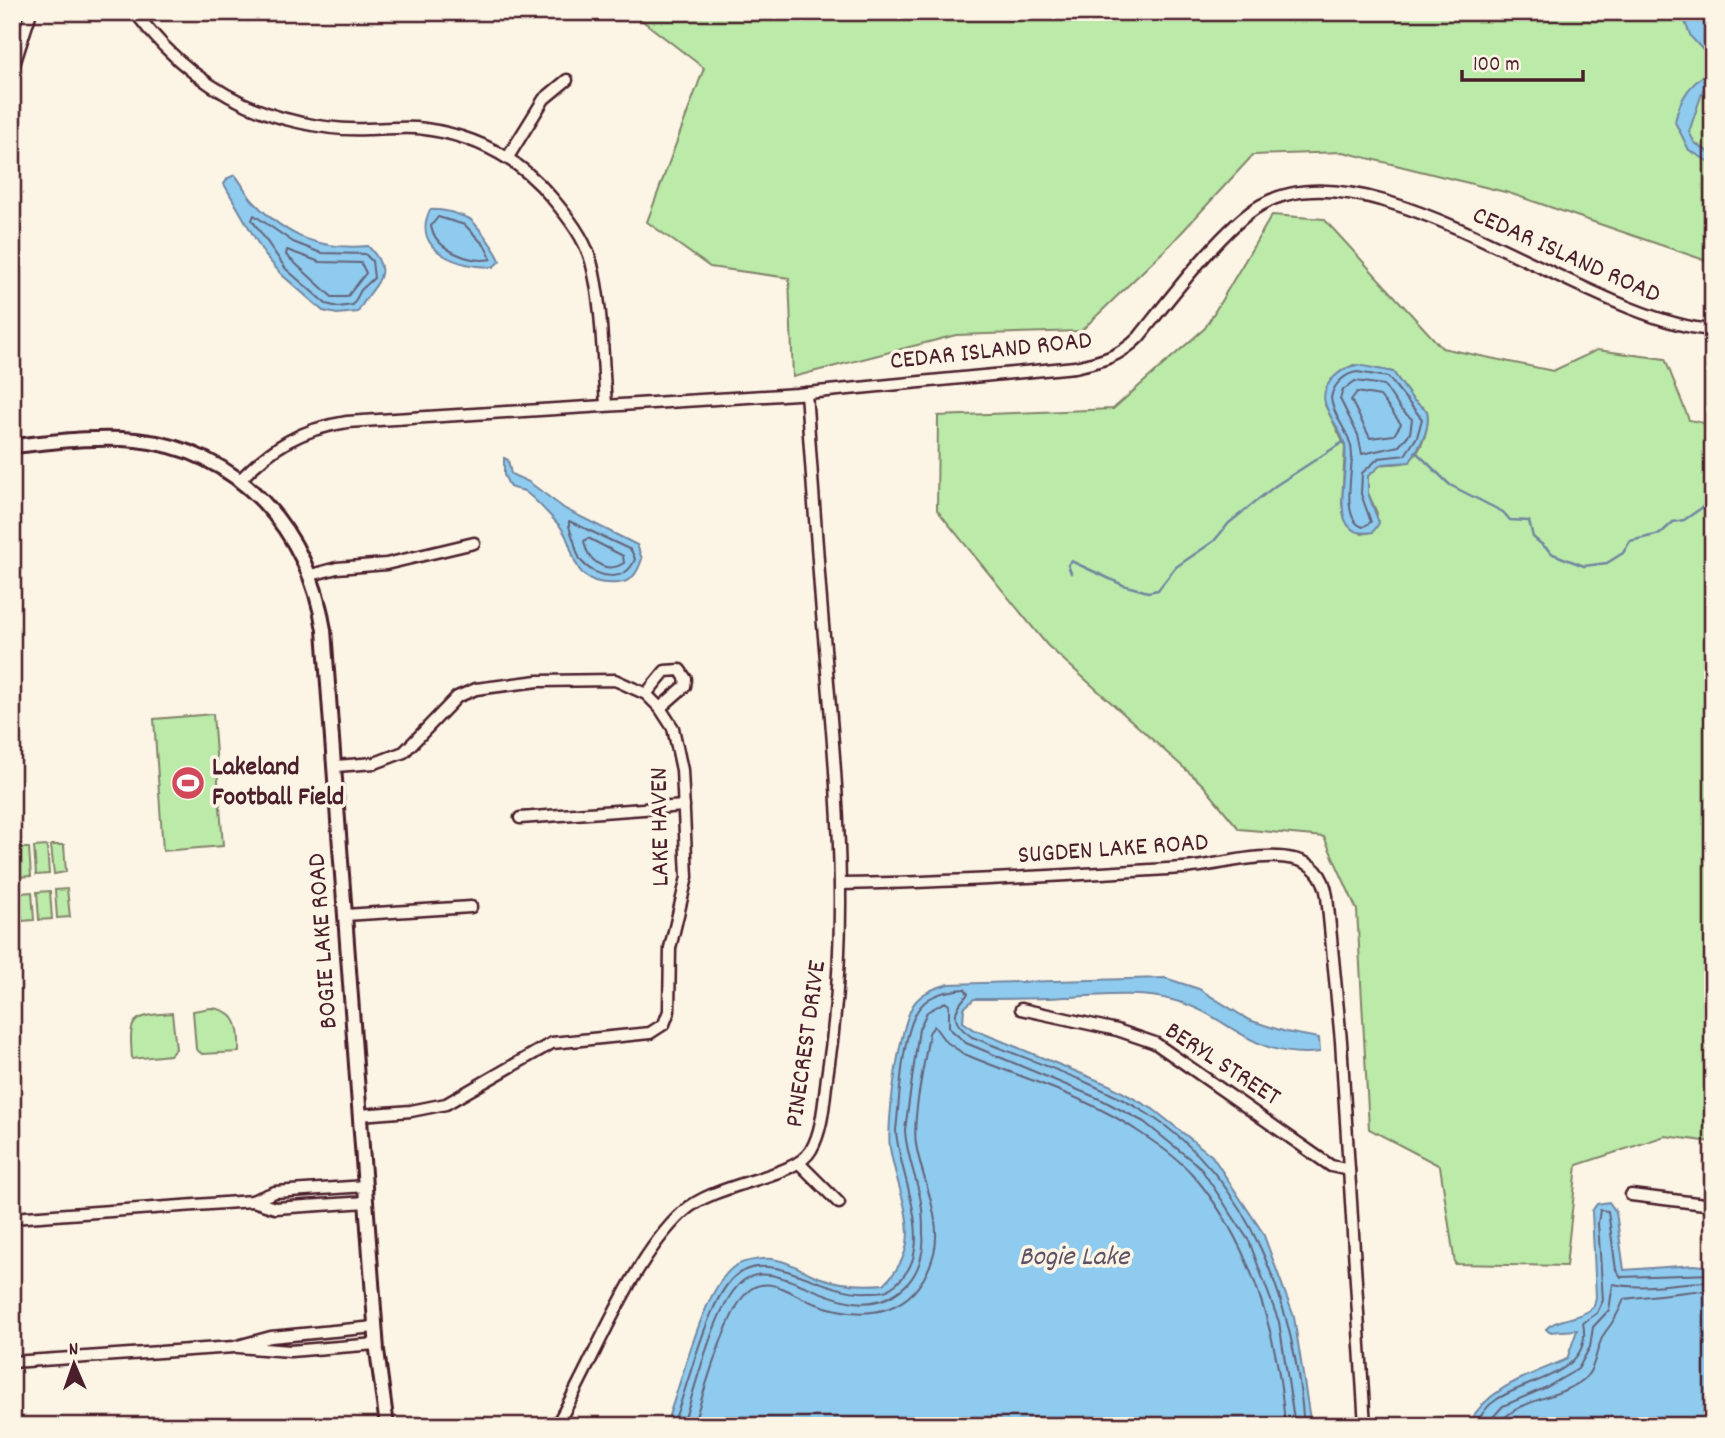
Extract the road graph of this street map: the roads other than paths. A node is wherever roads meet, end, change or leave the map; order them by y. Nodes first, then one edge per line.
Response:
1 (31, 12) edge
2 (135, 12) edge
3 (12, 71) edge
4 (567, 80) dead end
5 (508, 157) junction
6 (1713, 330) edge
7 (806, 393) junction
8 (606, 404) junction
9 (12, 446) edge
10 (240, 480) junction
11 (474, 543) dead end
12 (311, 575) junction
13 (646, 694) junction
14 (660, 708) junction
15 (337, 766) junction
16 (684, 806) junction
17 (520, 818) dead end
18 (841, 884) junction
19 (471, 907) dead end
20 (345, 915) junction
21 (1021, 1009) dead end
22 (360, 1115) junction
23 (799, 1163) junction
24 (1349, 1170) junction
25 (366, 1186) junction
26 (1631, 1195) dead end
27 (252, 1201) junction
28 (367, 1202) junction
29 (839, 1203) dead end
30 (1713, 1205) edge
31 (12, 1218) edge
32 (375, 1327) junction
33 (313, 1334) junction
34 (376, 1344) junction
35 (234, 1347) junction
36 (315, 1350) junction
37 (12, 1362) edge
38 (387, 1426) edge
39 (556, 1426) edge
40 (1365, 1426) edge

1 - 3 street
2 - 5 street
4 - 5 street
5 - 8 street
6 - 7 street, CEDAR ISLAND ROAD
7 - 8 street, CEDAR ISLAND ROAD
7 - 18 street
8 - 10 street, CEDAR ISLAND ROAD
9 - 10 main road, BOGIE LAKE ROAD
10 - 12 main road, BOGIE LAKE ROAD
11 - 12 street
12 - 15 main road, BOGIE LAKE ROAD
13 - 14 street, LAKE HAVEN
13 - 14 street
13 - 15 street, LAKE HAVEN
14 - 16 street, LAKE HAVEN
15 - 20 main road, BOGIE LAKE ROAD
16 - 17 street
16 - 22 street, LAKE HAVEN
18 - 23 street, PINECREST DRIVE
18 - 24 street, SUGDEN LAKE ROAD
19 - 20 street
20 - 22 main road, BOGIE LAKE ROAD
21 - 24 street, BERYL STREET
22 - 25 main road, BOGIE LAKE ROAD
23 - 29 street
23 - 39 street, PINECREST DRIVE
24 - 40 street, SUGDEN LAKE ROAD
25 - 27 street
25 - 28 main road, BOGIE LAKE ROAD
26 - 30 street
27 - 28 street
27 - 31 street
28 - 32 main road, BOGIE LAKE ROAD
32 - 33 street
32 - 34 main road, BOGIE LAKE ROAD
33 - 35 street
33 - 36 street
34 - 36 street
34 - 38 main road, BOGIE LAKE ROAD
35 - 36 street
35 - 37 street

